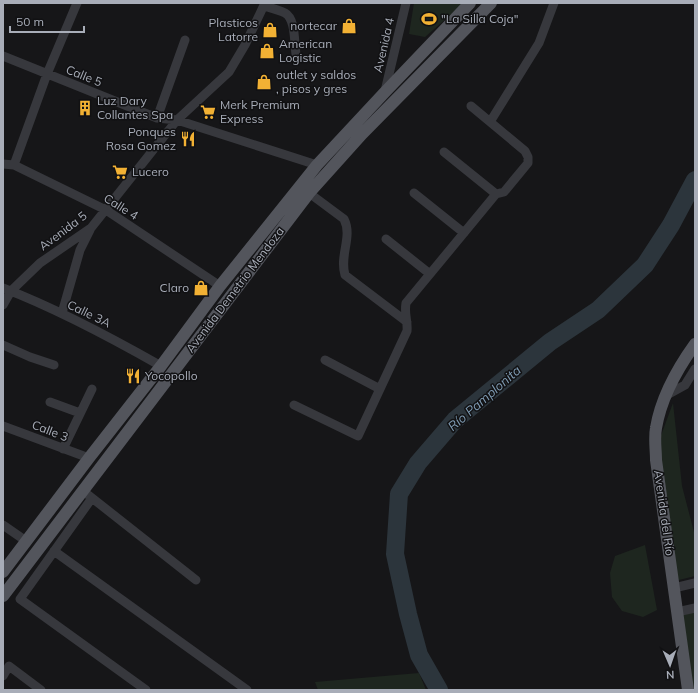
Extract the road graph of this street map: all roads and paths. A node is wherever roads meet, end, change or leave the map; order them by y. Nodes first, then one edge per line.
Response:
1 (77, 3) edge
2 (406, 3) edge
3 (470, 3) edge
4 (491, 3) edge
5 (554, 3) edge
6 (265, 5) edge
7 (185, 40) dead end
8 (296, 54) dead end
9 (3, 56) edge
10 (47, 74) junction
11 (385, 92) junction
12 (471, 106) dead end
13 (157, 118) junction
14 (176, 120) junction
15 (490, 122) junction
16 (444, 152) dead end
17 (3, 164) edge
18 (14, 165) junction
19 (317, 165) junction
20 (309, 193) junction
21 (414, 193) dead end
22 (496, 194) junction
23 (106, 210) junction
24 (91, 228) junction
25 (464, 233) junction
26 (386, 239) dead end
27 (430, 274) junction
28 (220, 286) junction
29 (7, 290) edge
30 (3, 305) edge
31 (62, 313) junction
32 (408, 322) junction
33 (695, 344) edge
34 (3, 345) edge
35 (325, 360) dead end
36 (54, 364) dead end
37 (161, 366) junction
38 (695, 369) edge
39 (92, 389) dead end
40 (380, 389) junction
41 (665, 396) junction
42 (50, 402) dead end
43 (294, 405) dead end
44 (80, 413) junction
45 (3, 426) edge
46 (63, 449) junction
47 (89, 458) junction
48 (87, 494) junction
49 (3, 525) edge
50 (26, 541) junction
51 (54, 551) junction
52 (3, 572) edge
53 (196, 580) dead end
54 (695, 583) edge
55 (674, 588) junction
56 (3, 596) edge
57 (695, 608) edge
58 (677, 612) junction
59 (3, 676) edge
60 (41, 690) edge
61 (146, 690) edge
62 (247, 690) edge
63 (688, 690) edge

1 - 10 street
2 - 11 street, Avenida 4
3 - 11 main road, Avenida Demetrio Mendoza
4 - 20 main road, Avenida Demetrio Mendoza
5 - 15 street
6 - 8 street
6 - 14 street, Avenida 5
7 - 13 street
9 - 10 street, Calle 5
10 - 13 street, Calle 5
10 - 18 street
11 - 19 main road, Avenida Demetrio Mendoza
12 - 15 street
13 - 14 street, Calle 5
14 - 19 street, Calle 5
14 - 23 street, Avenida 5
15 - 22 street
16 - 22 street
17 - 18 street, Calle 4
18 - 23 street, Calle 4
19 - 28 main road, Avenida Demetrio Mendoza
20 - 32 street
20 - 48 main road, Avenida Demetrio Mendoza
21 - 25 street
22 - 25 street
23 - 24 street, Avenida 5
23 - 28 street, Calle 4
24 - 29 street, Avenida 5
24 - 31 street
25 - 27 street
26 - 27 street
27 - 32 street
28 - 37 main road, Avenida Demetrio Mendoza
29 - 30 street, Avenida 5
29 - 31 street, Calle 3A
31 - 37 street, Calle 3A
32 - 40 street
33 - 41 main road, Avenida del Río
34 - 36 street
35 - 40 street
37 - 47 main road, Avenida Demetrio Mendoza
38 - 41 street
39 - 44 street
40 - 43 street
41 - 55 main road, Avenida del Río
42 - 44 street
44 - 46 street
45 - 46 street, Calle 3
46 - 47 street, Calle 3
47 - 50 main road, Avenida Demetrio Mendoza
48 - 51 street
48 - 53 street
48 - 56 main road, Avenida Demetrio Mendoza
49 - 50 street
50 - 52 main road, Avenida Demetrio Mendoza
51 - 61 street
51 - 62 street
54 - 55 street
55 - 58 main road, Avenida del Río
57 - 58 street
58 - 63 main road, Avenida del Río
59 - 60 street

